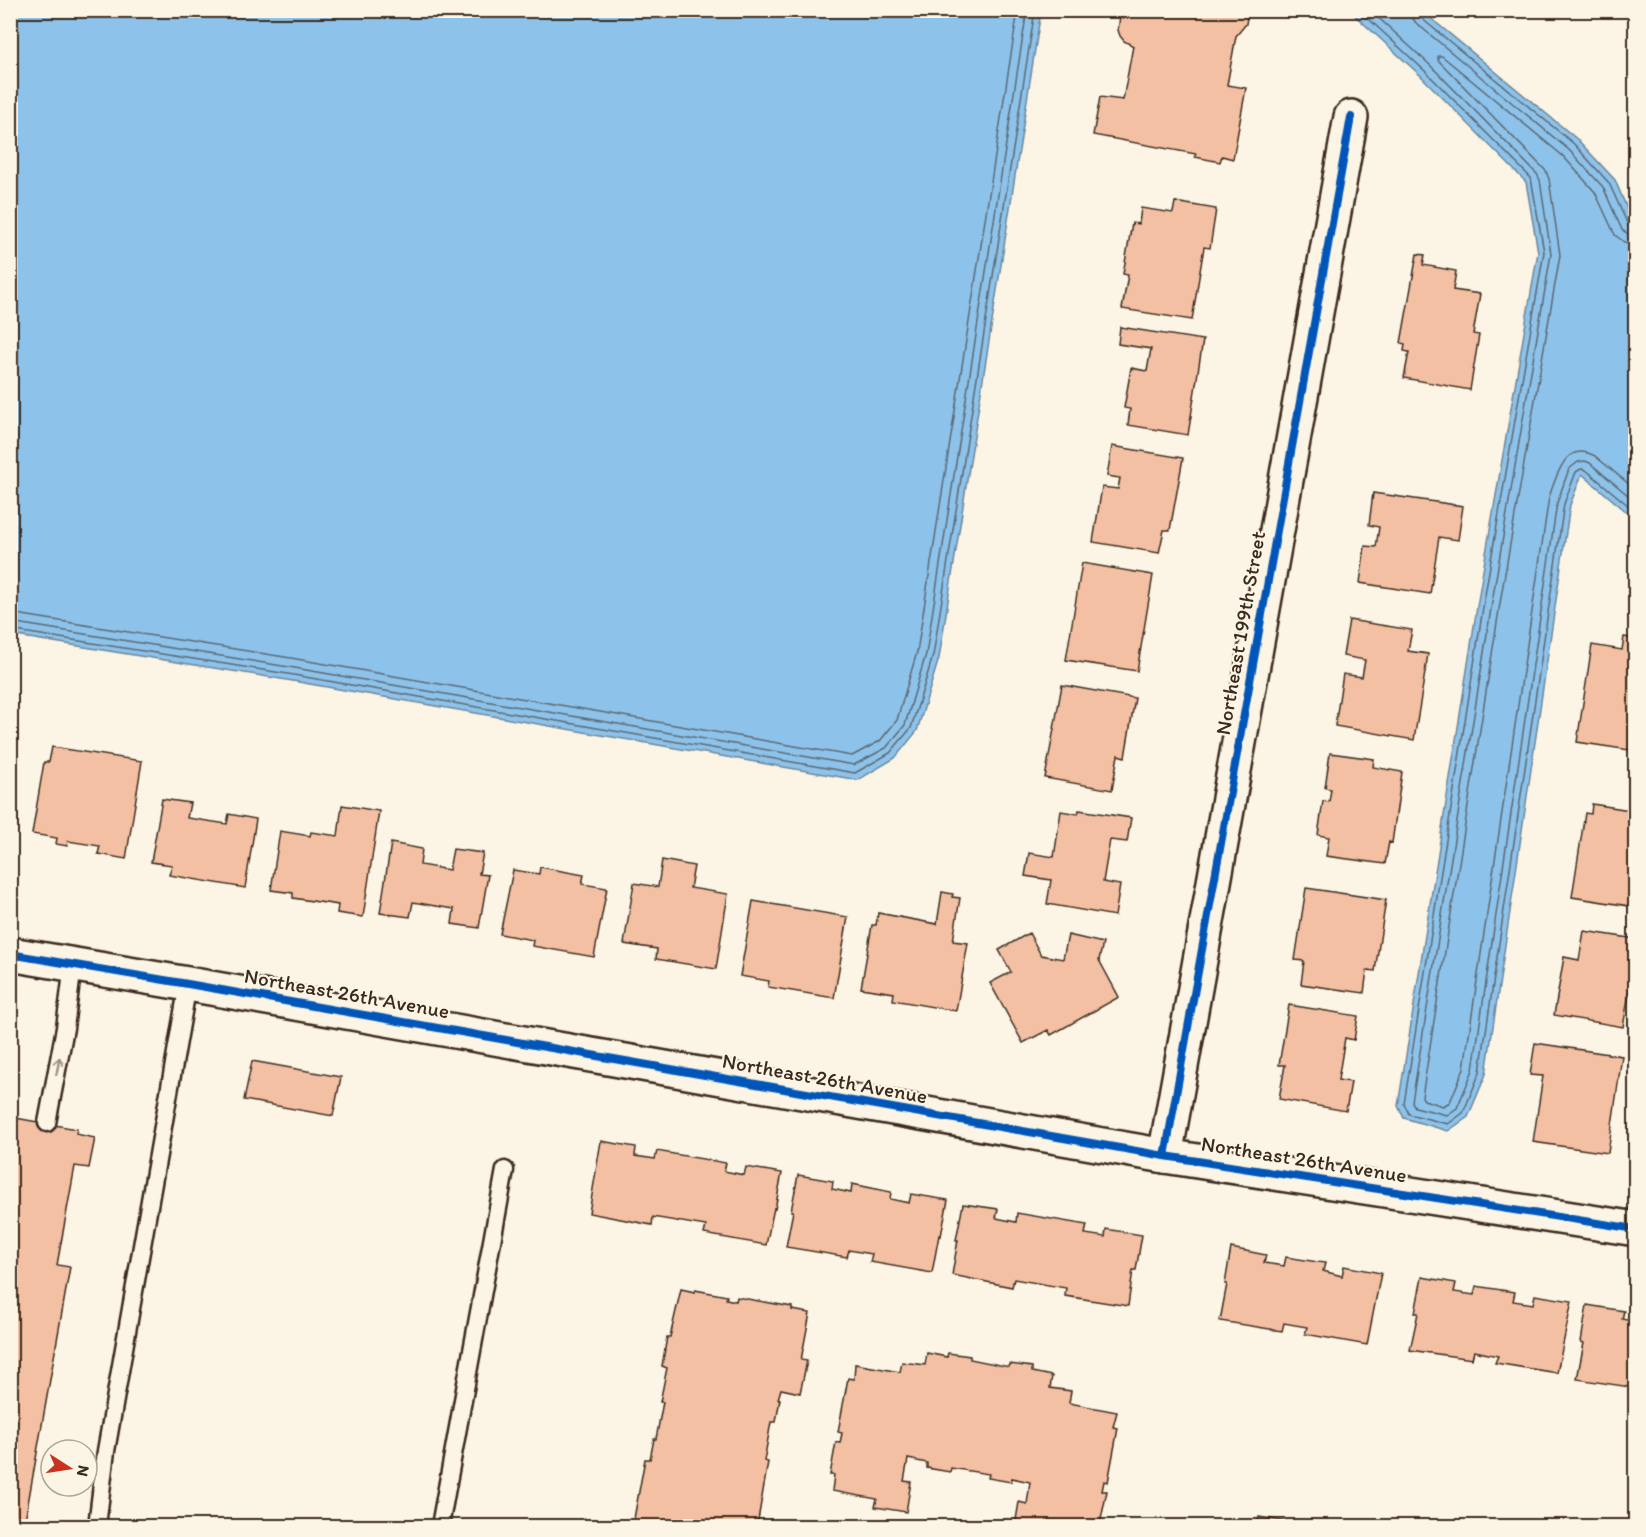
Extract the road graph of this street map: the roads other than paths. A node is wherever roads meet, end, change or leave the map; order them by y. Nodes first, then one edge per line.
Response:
1 (1351, 117) dead end
2 (10, 954) edge
3 (73, 965) junction
4 (188, 984) junction
5 (47, 1123) dead end
6 (1165, 1156) junction
7 (506, 1170) dead end
8 (1635, 1229) edge
9 (97, 1527) edge
10 (440, 1527) edge

1 - 6 street, Northeast 199th Street
2 - 3 street, Northeast 26th Avenue
3 - 4 street, Northeast 26th Avenue
5 -> 3 lane
4 - 6 street, Northeast 26th Avenue
4 - 9 lane
6 - 8 street, Northeast 26th Avenue
7 - 10 lane

